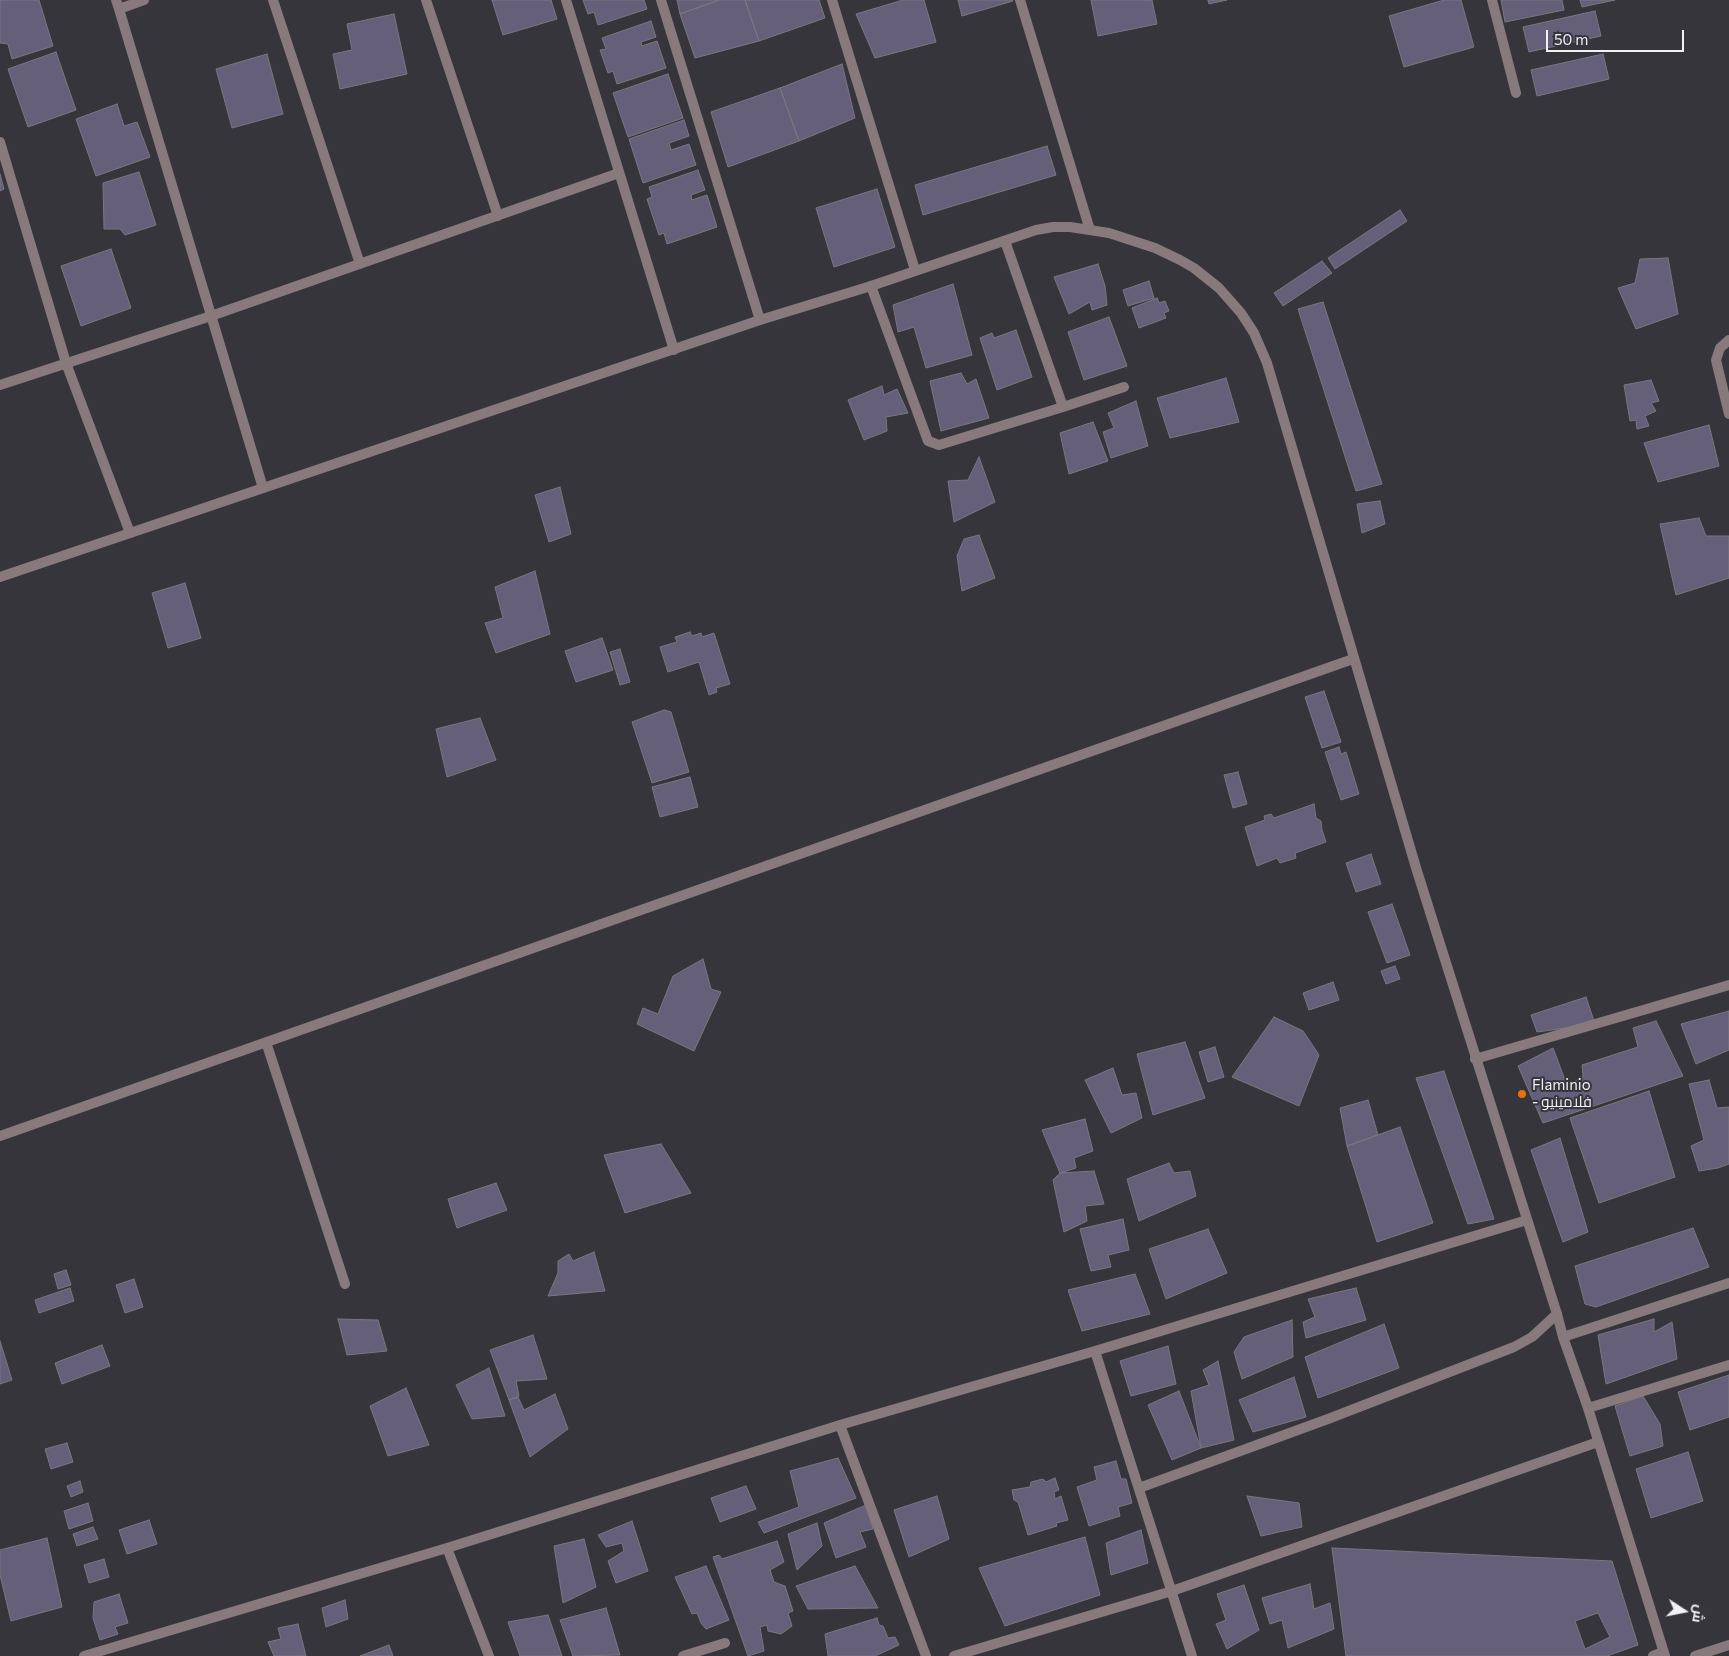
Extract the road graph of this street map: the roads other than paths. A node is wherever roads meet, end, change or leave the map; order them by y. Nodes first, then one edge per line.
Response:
1 (144, 0) edge
2 (273, 0) edge
3 (426, 0) edge
4 (566, 0) edge
5 (661, 0) edge
6 (832, 0) edge
7 (1020, 0) edge
8 (1492, 0) edge
9 (117, 4) edge
10 (1516, 93) dead end
11 (0, 142) edge
12 (620, 173) junction
13 (498, 216) junction
14 (1090, 230) junction
15 (1005, 241) junction
16 (360, 264) junction
17 (914, 270) junction
18 (871, 286) junction
19 (211, 316) junction
20 (760, 320) junction
21 (1729, 340) edge
22 (674, 350) junction
23 (66, 363) junction
24 (0, 385) edge
25 (1124, 387) dead end
26 (1063, 407) junction
27 (1729, 414) edge
28 (263, 488) junction
29 (130, 532) junction
30 (0, 577) edge
31 (1353, 659) junction
32 (1729, 984) edge
33 (266, 1042) junction
34 (1475, 1059) junction
35 (0, 1136) edge
36 (1526, 1220) junction
37 (1729, 1283) edge
38 (345, 1284) dead end
39 (1557, 1314) junction
40 (1562, 1337) junction
41 (1095, 1350) junction
42 (1729, 1365) edge
43 (1588, 1408) junction
44 (840, 1425) junction
45 (1598, 1442) junction
46 (1139, 1488) junction
47 (447, 1548) junction
48 (1172, 1591) junction
49 (725, 1643) dead end
50 (1729, 1645) edge
51 (1660, 1655) edge
52 (84, 1656) edge
53 (489, 1656) edge
54 (683, 1656) edge
55 (926, 1656) edge
56 (954, 1656) edge
57 (1192, 1656) edge
58 (1695, 1656) edge

1 - 9 street
2 - 16 street
3 - 13 street
4 - 12 street
5 - 20 street
6 - 17 street
7 - 14 street
8 - 10 street
9 - 19 street
11 - 23 street
12 - 13 street
12 - 22 street
13 - 16 street
14 - 15 street
14 - 31 street
15 - 17 street
15 - 26 street
16 - 19 street
17 - 18 street
18 - 20 street
18 - 26 street
19 - 23 street
19 - 28 street
20 - 22 street
21 - 27 street
22 - 28 street
23 - 24 street
23 - 29 street
25 - 26 street
28 - 29 street
29 - 30 street
31 - 33 street
31 - 34 street
32 - 34 street
33 - 35 street
33 - 38 street
34 - 36 street
36 - 39 street
36 - 41 street
37 - 40 street
39 - 40 street
39 - 46 street
40 - 43 street
41 - 44 street
41 - 46 street
42 - 43 street
43 - 45 street
44 - 47 street
44 - 55 street
45 - 48 street
45 - 51 street
46 - 48 street
47 - 52 street
47 - 53 street
48 - 56 street
48 - 57 street
49 - 54 street
50 - 58 street

